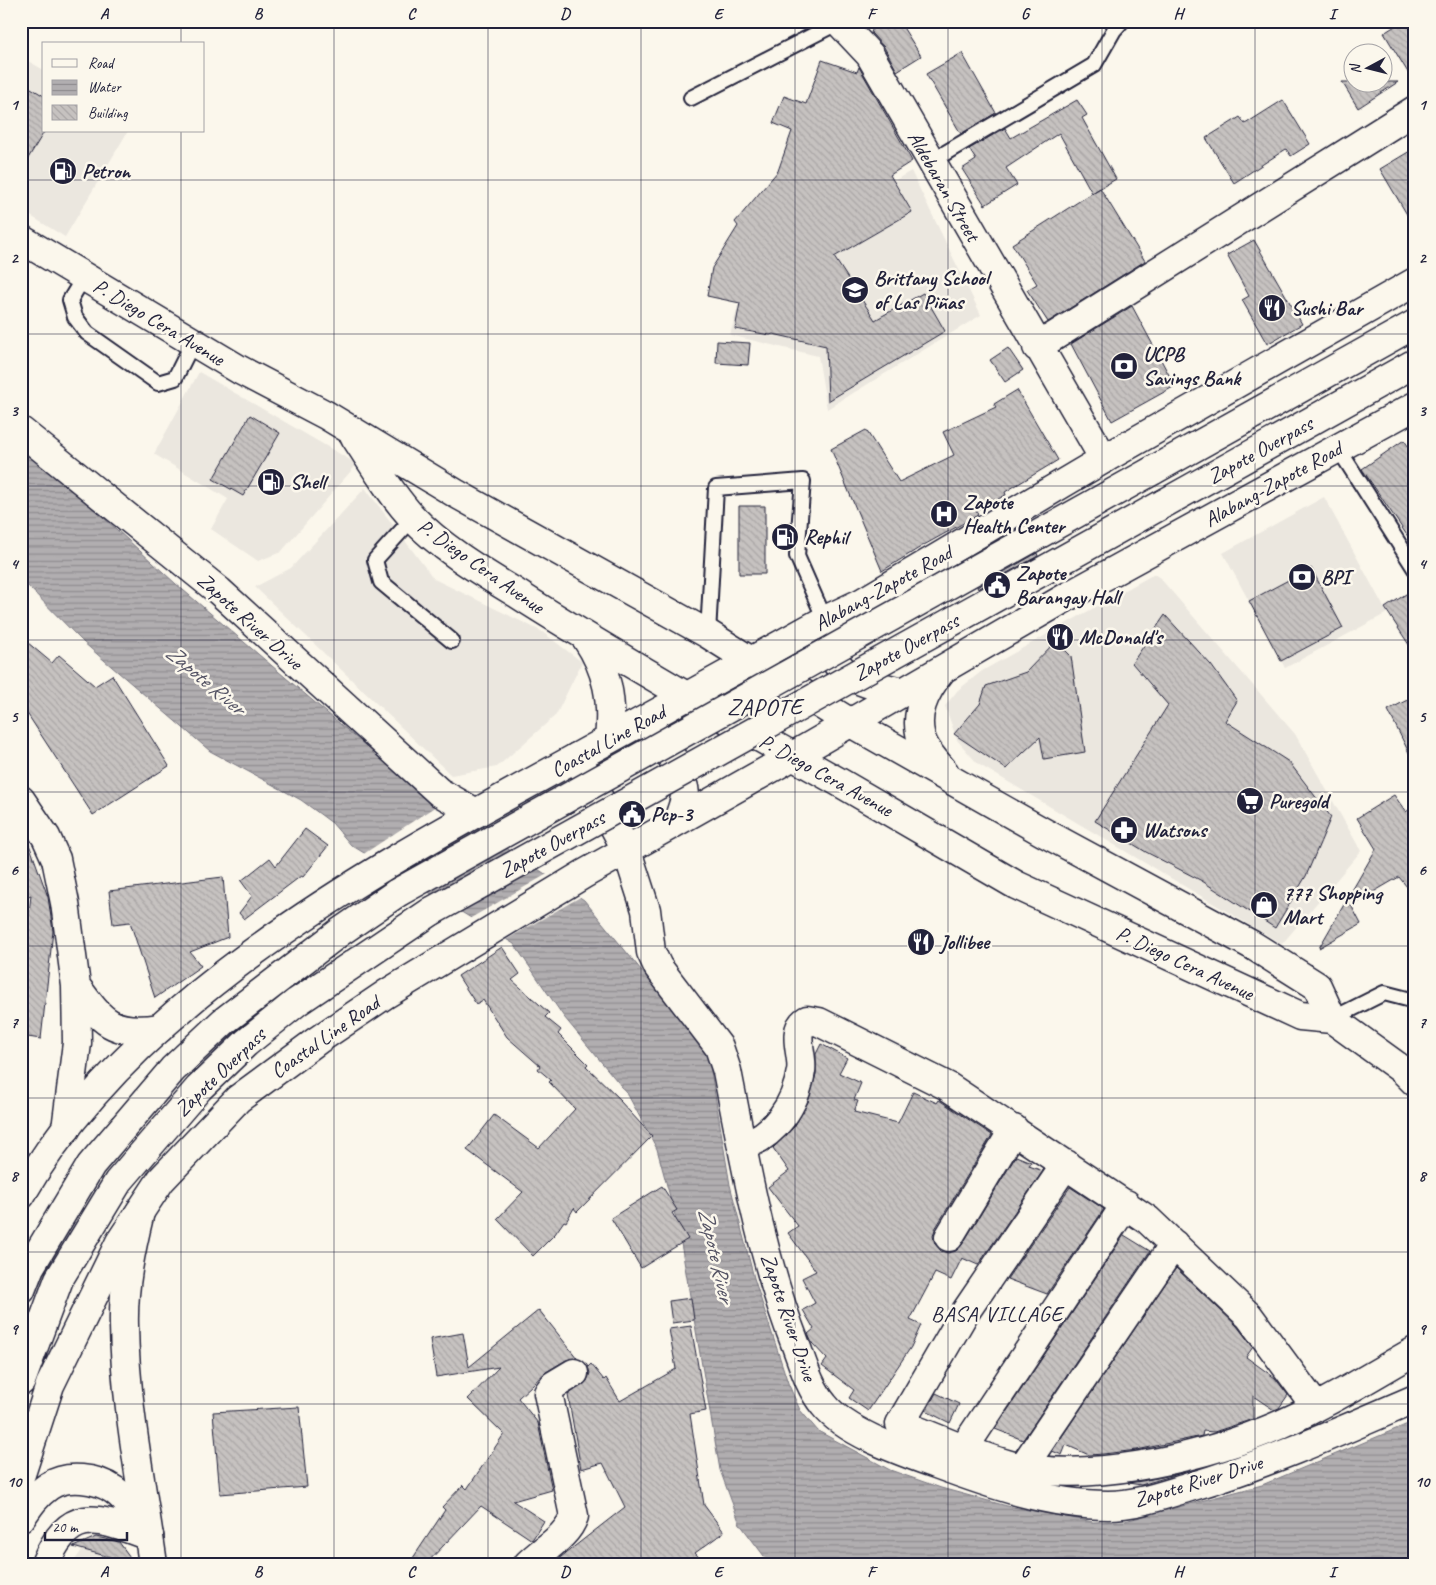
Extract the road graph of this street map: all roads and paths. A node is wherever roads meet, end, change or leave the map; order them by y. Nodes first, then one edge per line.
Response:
1 (1122, 21) edge
2 (838, 22) edge
3 (692, 98) dead end
4 (1415, 110) edge
5 (930, 162) junction
6 (21, 240) edge
7 (84, 277) junction
8 (1415, 282) edge
9 (1415, 324) edge
10 (193, 342) junction
11 (1037, 347) junction
12 (1415, 362) edge
13 (1415, 406) edge
14 (21, 431) edge
15 (351, 432) junction
16 (1338, 448) junction
17 (1104, 459) junction
18 (413, 518) junction
19 (1415, 569) edge
20 (861, 603) junction
21 (825, 620) junction
22 (708, 634) junction
23 (586, 638) junction
24 (452, 641) dead end
25 (751, 662) junction
26 (946, 666) junction
27 (902, 692) junction
28 (688, 697) junction
29 (851, 723) junction
30 (636, 724) junction
31 (610, 739) junction
32 (793, 756) junction
33 (576, 757) junction
34 (949, 778) junction
35 (21, 800) edge
36 (472, 814) junction
37 (678, 821) junction
38 (627, 851) junction
39 (76, 986) junction
40 (1415, 1001) edge
41 (1332, 1019) junction
42 (160, 1028) junction
43 (1415, 1082) edge
44 (66, 1129) junction
45 (1014, 1129) junction
46 (742, 1146) junction
47 (1066, 1164) junction
48 (24, 1184) edge
49 (1126, 1204) junction
50 (141, 1208) junction
51 (948, 1237) dead end
52 (1174, 1244) junction
53 (21, 1290) edge
54 (1415, 1351) edge
55 (574, 1373) dead end
56 (21, 1381) edge
57 (1415, 1399) edge
58 (1316, 1407) junction
59 (964, 1448) junction
60 (1023, 1467) junction
61 (21, 1474) edge
62 (21, 1518) edge
63 (149, 1536) junction
64 (45, 1564) edge
65 (153, 1564) edge
66 (528, 1564) edge

1 - 5 lane
2 - 3 lane
2 - 5 main road, Aldebaran Street
4 - 11 main road
5 - 11 main road, Aldebaran Street
6 - 7 main road, P. Diego Cera Avenue
7 - 10 main road, P. Diego Cera Avenue
7 - 10 lane
8 - 17 main road, Alabang-Zapote Road
9 - 53 main road, Zapote Overpass, bridge
10 - 15 main road, P. Diego Cera Avenue
11 - 17 main road, Aldebaran Street
12 - 56 main road, Zapote Overpass, bridge
13 - 16 main road, Alabang-Zapote Road
14 - 36 main road, Zapote River Drive
15 - 18 main road, P. Diego Cera Avenue
15 - 22 main road, P. Diego Cera Avenue
16 - 19 lane
16 - 26 main road, Alabang-Zapote Road
17 - 20 main road, Alabang-Zapote Road
18 - 23 main road, P. Diego Cera Avenue
18 - 24 lane
20 - 21 main road, Alabang-Zapote Road
20 - 27 main road
21 - 22 lane
21 - 25 main road, Alabang-Zapote Road
22 - 25 main road, P. Diego Cera Avenue
23 - 28 main road, P. Diego Cera Avenue
23 - 31 main road
25 - 28 main road, Alabang-Zapote Road
25 - 29 main road, P. Diego Cera Avenue
26 - 27 main road, Alabang-Zapote Road
26 - 34 main road
27 - 29 main road, Alabang-Zapote Road
28 - 30 main road, Coastal Line Road
28 - 32 main road, P. Diego Cera Avenue
29 - 32 main road, Alabang-Zapote Road
29 - 34 main road, P. Diego Cera Avenue
30 - 31 main road, Coastal Line Road
30 - 37 main road
31 - 33 main road, Coastal Line Road
32 - 37 main road, Coastal Line Road
32 - 41 main road, P. Diego Cera Avenue
33 - 36 main road, Coastal Line Road
33 - 38 main road, Zapote River Drive
34 - 41 main road, P. Diego Cera Avenue
35 - 39 main road
36 - 42 main road, Coastal Line Road
37 - 38 main road, Coastal Line Road
38 - 46 main road, Zapote River Drive
38 - 50 main road, Coastal Line Road
39 - 42 main road
39 - 44 main road
40 - 41 lane
41 - 43 main road, P. Diego Cera Avenue
42 - 44 main road, Coastal Line Road
44 - 48 main road, Coastal Line Road
45 - 46 main road
45 - 47 main road
45 - 51 main road
46 - 57 main road, Zapote River Drive
47 - 49 main road
47 - 59 main road
49 - 52 main road
49 - 59 main road
50 - 61 main road, Coastal Line Road
50 - 63 main road
52 - 58 main road
52 - 60 main road
54 - 58 main road
55 - 66 main road
58 - 60 main road
59 - 60 main road
62 - 63 main road
63 - 64 main road
63 - 65 main road

